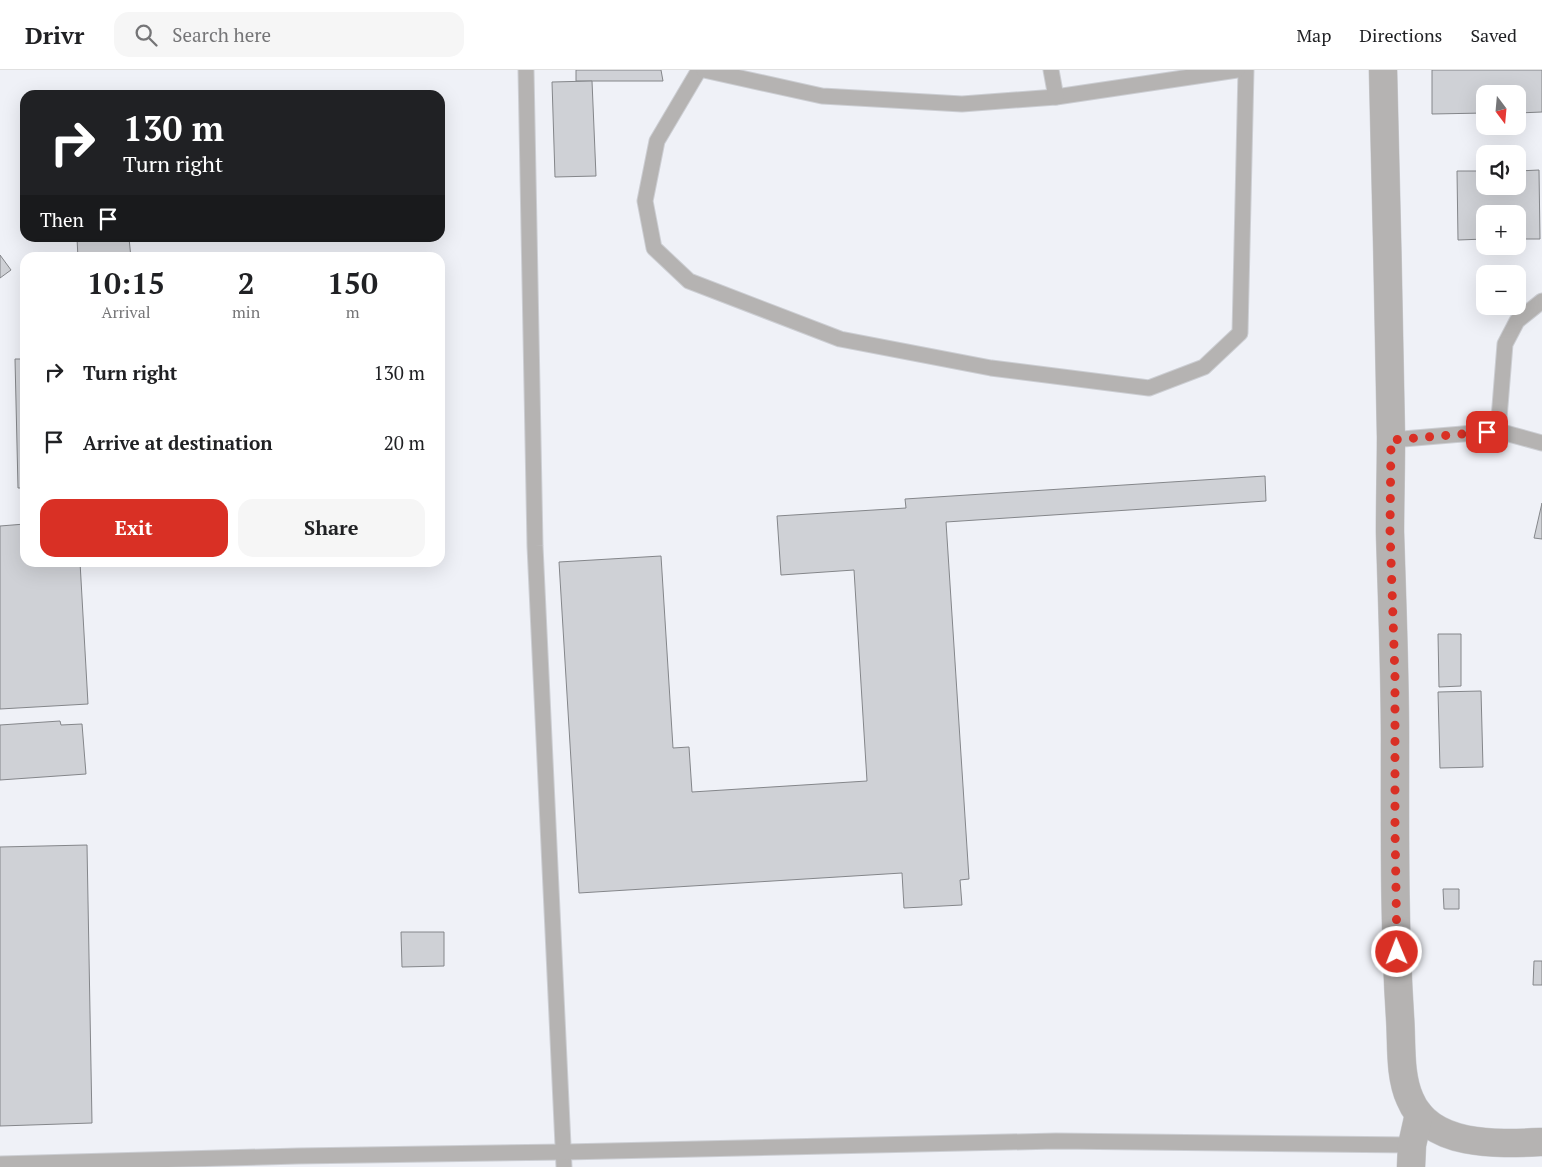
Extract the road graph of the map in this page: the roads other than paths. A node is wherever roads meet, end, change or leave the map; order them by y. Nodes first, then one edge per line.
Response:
1 (526, 70) edge
2 (699, 70) edge
3 (704, 70) edge
4 (1051, 70) edge
5 (1237, 70) edge
6 (1246, 70) edge
7 (1383, 70) edge
8 (1056, 97) junction
9 (1542, 301) edge
10 (1498, 431) junction
11 (1391, 440) junction
12 (1542, 443) edge
13 (1419, 1114) junction
14 (1542, 1142) edge
15 (1412, 1156) edge
16 (564, 1160) edge
17 (0, 1164) edge

1 - 16 lane
2 - 6 lane
3 - 8 lane
4 - 8 lane
5 - 8 lane
7 - 11 street
9 - 10 lane
10 - 11 lane
10 - 12 lane
11 - 13 street
13 - 14 street
13 - 15 street
15 - 16 lane
16 - 17 lane

